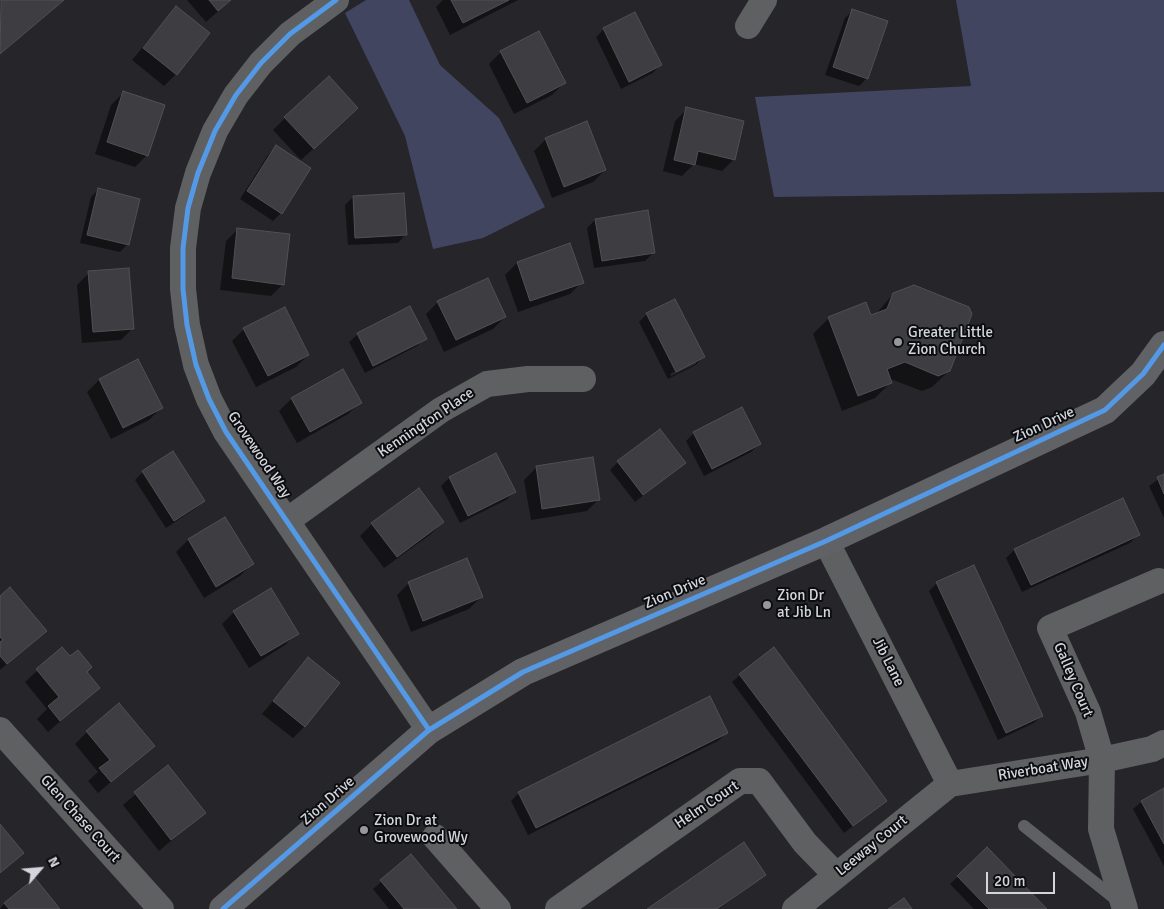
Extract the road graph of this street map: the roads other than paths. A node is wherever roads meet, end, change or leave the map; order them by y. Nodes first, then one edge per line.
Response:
1 (336, 0) edge
2 (764, 0) edge
3 (748, 26) dead end
4 (1164, 346) edge
5 (583, 379) dead end
6 (288, 520) junction
7 (826, 541) junction
8 (1159, 581) dead end
9 (0, 730) edge
10 (429, 730) junction
11 (1164, 743) edge
12 (1102, 760) junction
13 (950, 784) junction
14 (1024, 826) dead end
15 (435, 837) dead end
16 (836, 875) junction
17 (1125, 908) edge
18 (161, 909) edge
19 (223, 909) edge
20 (498, 909) edge
21 (558, 909) edge
22 (795, 909) edge

1 - 6 street, Grovewood Way
2 - 3 street
4 - 7 street, Zion Drive
5 - 6 street, Kennington Place
6 - 10 street, Grovewood Way
7 - 10 street, Zion Drive
7 - 13 street, Jib Lane
8 - 12 street, Galley Court
9 - 18 street, Glen Chase Court
10 - 19 street, Zion Drive
11 - 12 street
12 - 13 street, Riverboat Way
12 - 17 street, Riverboat Way
13 - 16 street, Leeway Court
14 - 17 lane
15 - 20 street
16 - 21 street, Helm Court
16 - 22 street, Leeway Court

